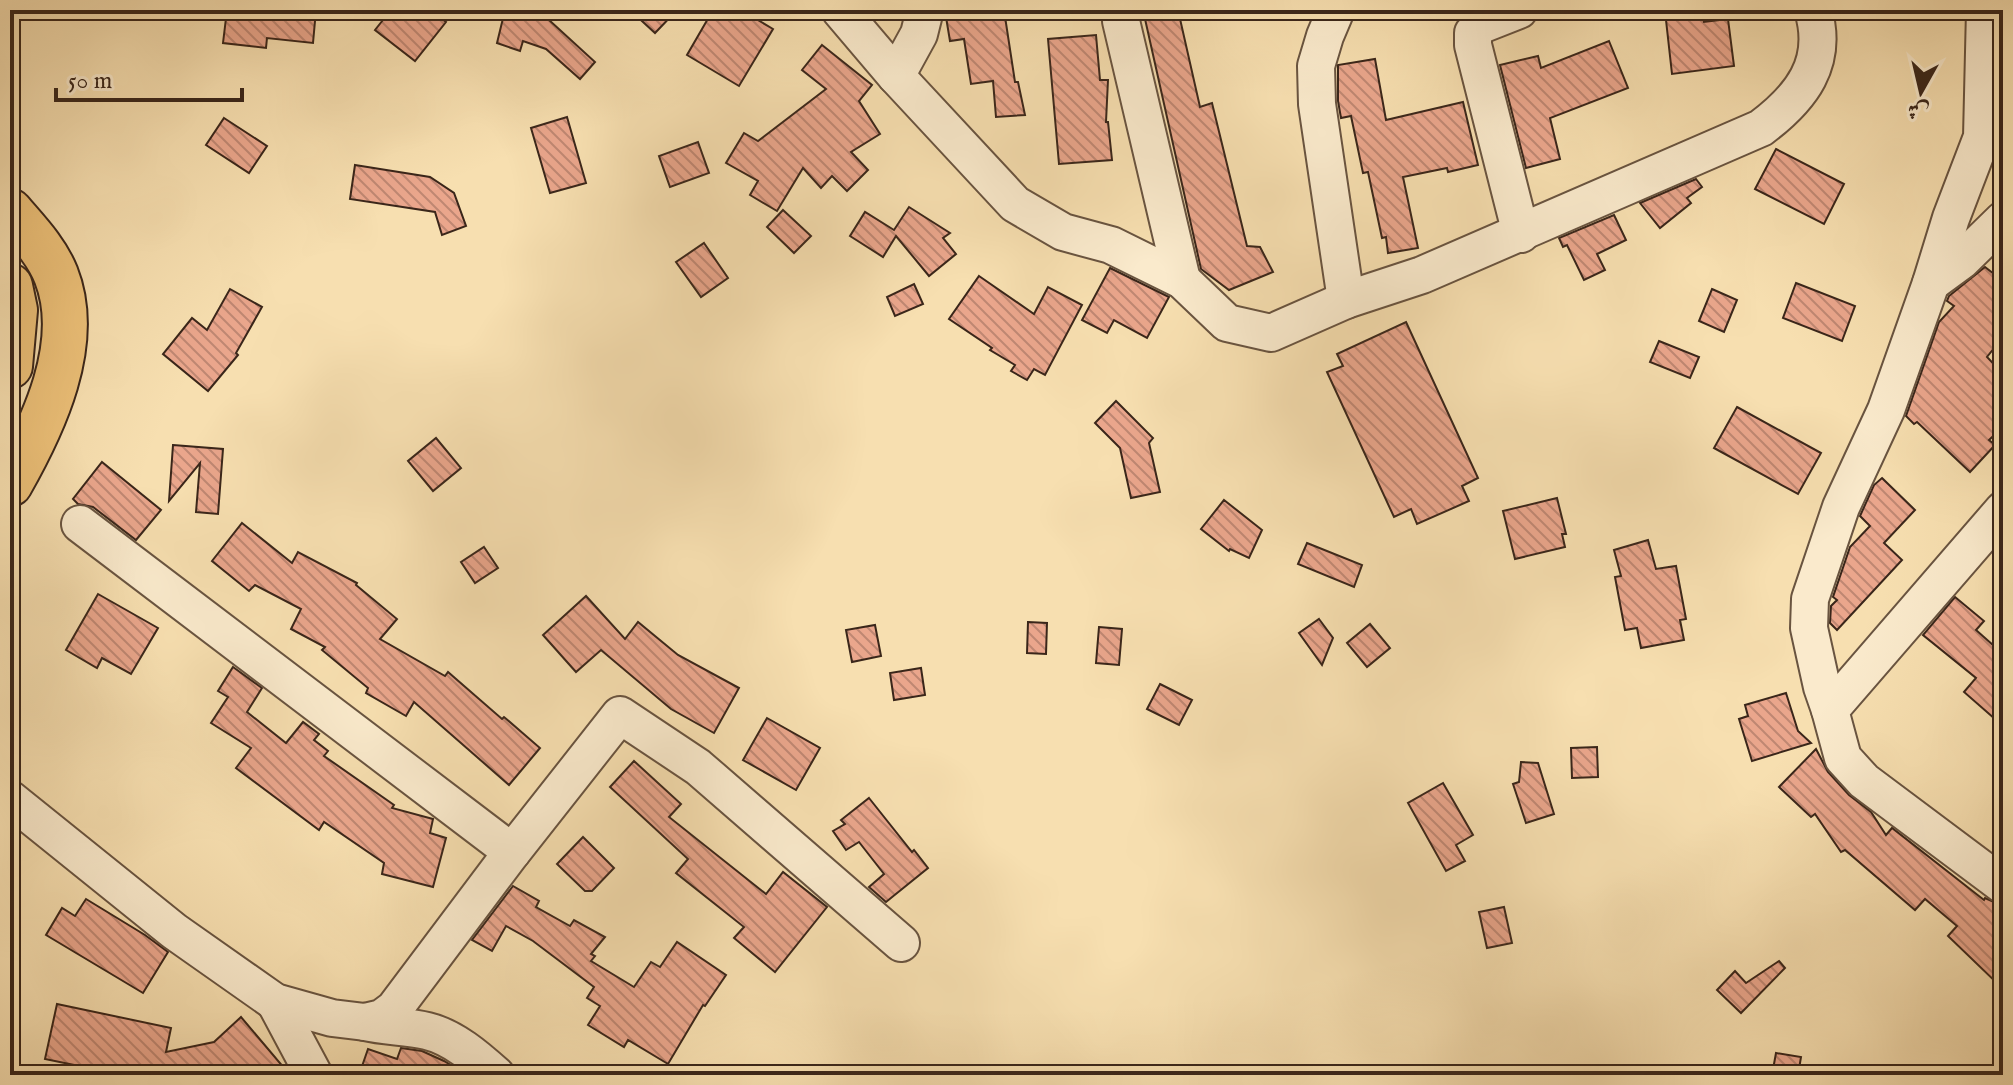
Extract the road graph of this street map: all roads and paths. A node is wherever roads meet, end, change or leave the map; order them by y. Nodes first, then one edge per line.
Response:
1 (840, 10) edge
2 (925, 10) edge
3 (1121, 10) edge
4 (1336, 10) edge
5 (1519, 10) edge
6 (1813, 10) edge
7 (1985, 10) edge
8 (896, 76) junction
9 (10, 211) edge
10 (2003, 220) edge
11 (1521, 234) junction
12 (1182, 280) junction
13 (1931, 283) junction
14 (10, 286) edge
15 (1346, 300) junction
16 (10, 366) edge
17 (10, 484) edge
18 (2003, 510) edge
19 (80, 524) dead end
20 (1830, 710) junction
21 (10, 799) edge
22 (512, 852) junction
23 (2003, 885) edge
24 (901, 943) dead end
25 (275, 1002) junction
26 (365, 1022) junction
27 (314, 1075) edge
28 (496, 1075) edge

1 - 8 street
2 - 8 street
3 - 12 street
4 - 15 street
5 - 11 street
6 - 11 street
7 - 13 street
8 - 12 street
9 - 17 main road
10 - 13 street
11 - 15 street
12 - 15 street
13 - 20 street
14 - 16 main road
18 - 20 street
19 - 22 street
20 - 23 street
21 - 25 street
22 - 24 street
22 - 26 street
25 - 26 street
25 - 27 street
26 - 28 street

